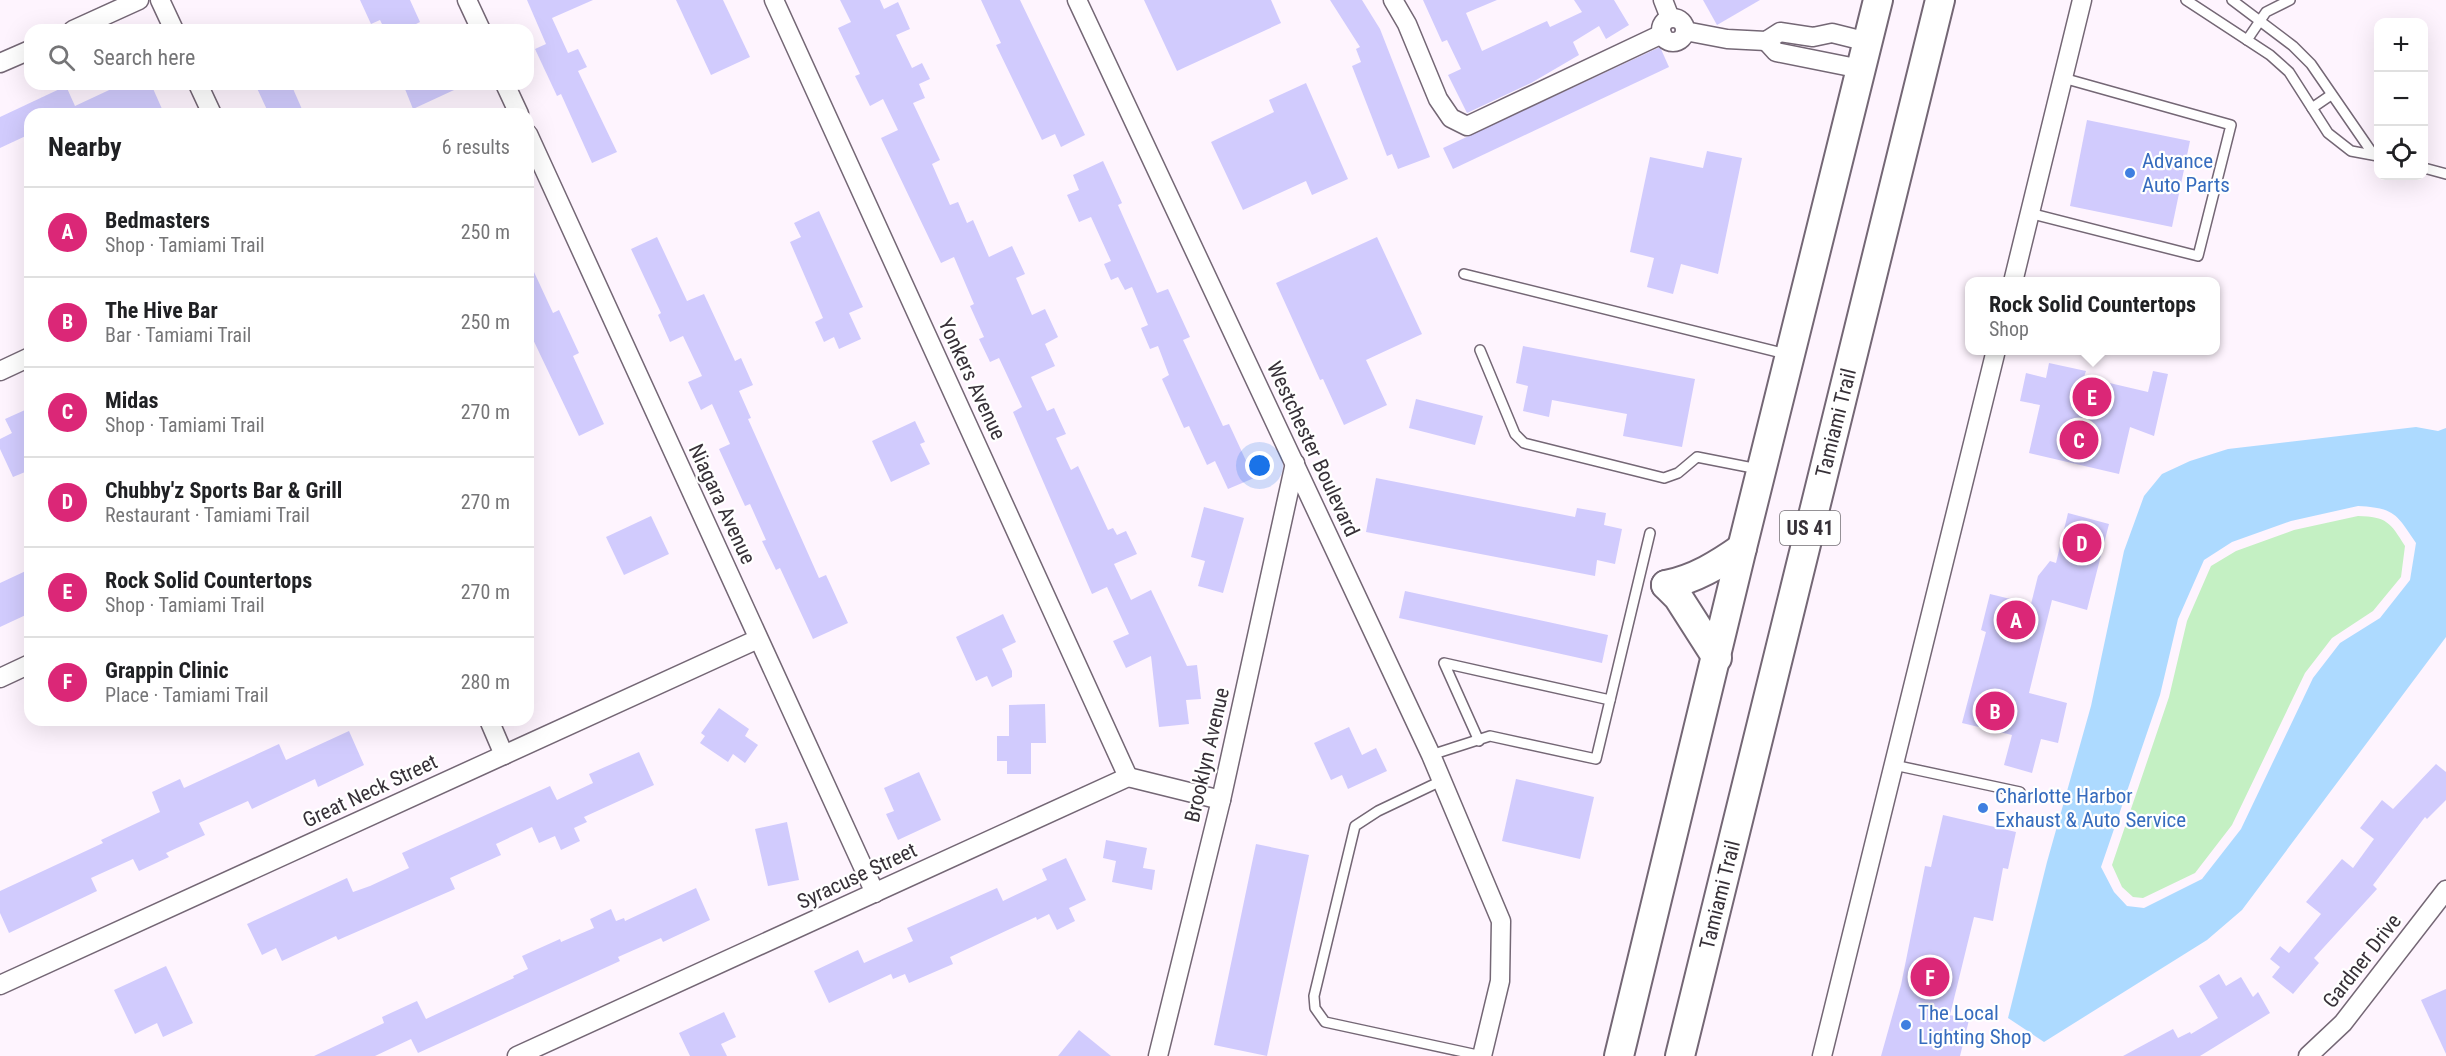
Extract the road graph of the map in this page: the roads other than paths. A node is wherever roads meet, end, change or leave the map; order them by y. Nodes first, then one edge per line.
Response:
1 (139, 0) edge
2 (160, 0) edge
3 (467, 0) edge
4 (774, 0) edge
5 (1077, 0) edge
6 (1393, 0) edge
7 (1663, 0) edge
8 (1878, 0) edge
9 (1927, 0) edge
10 (1940, 0) edge
11 (2082, 0) edge
12 (2186, 0) edge
13 (2232, 0) edge
14 (2290, 0) edge
15 (2259, 20) junction
16 (86, 24) edge
17 (171, 24) edge
18 (478, 24) edge
19 (1666, 26) junction
20 (1932, 34) junction
21 (2247, 40) junction
22 (1766, 41) junction
23 (1868, 42) junction
24 (24, 53) edge
25 (0, 63) edge
26 (1862, 69) junction
27 (2063, 78) junction
28 (201, 90) edge
29 (508, 90) edge
30 (2331, 95) junction
31 (209, 108) edge
32 (516, 108) edge
33 (2312, 108) junction
34 (534, 147) edge
35 (2374, 152) edge
36 (2374, 155) edge
37 (2428, 169) edge
38 (2446, 174) edge
39 (2029, 213) junction
40 (1464, 274) dead end
41 (2014, 277) edge
42 (1480, 350) dead end
43 (1791, 355) junction
44 (1995, 355) edge
45 (24, 360) edge
46 (0, 371) edge
47 (1295, 463) junction
48 (1763, 471) junction
49 (1650, 533) dead end
50 (1742, 548) junction
51 (1652, 582) junction
52 (758, 639) junction
53 (1717, 658) junction
54 (24, 667) edge
55 (0, 678) edge
56 (1610, 700) junction
57 (492, 726) edge
58 (1479, 741) junction
59 (504, 755) junction
60 (1431, 755) junction
61 (1894, 765) junction
62 (1128, 777) junction
63 (1441, 781) junction
64 (2020, 792) dead end
65 (1221, 800) junction
66 (2446, 890) edge
67 (874, 893) junction
68 (0, 985) edge
69 (517, 1056) edge
70 (1158, 1056) edge
71 (1482, 1056) edge
72 (1619, 1056) edge
73 (1680, 1056) edge
74 (1822, 1056) edge
75 (2308, 1056) edge

1 - 16 street
2 - 17 street
3 - 18 street
4 - 62 street, Yonkers Avenue
5 - 47 street, Westchester Boulevard
6 - 19 street
7 - 19 street
8 - 23 main road, US 41
9 - 20 main road
10 - 20 main road, Tamiami Trail / US 41
11 - 27 street
12 - 21 lane
13 - 15 lane
14 - 15 lane
15 - 21 lane
15 - 30 lane
19 - 22 street
20 - 73 main road, Tamiami Trail / US 41
21 - 33 lane
22 - 23 street
22 - 26 street
23 - 26 main road, US 41
24 - 25 street
26 - 43 main road, US 41
27 - 39 street
27 - 39 lane
28 - 31 street
29 - 32 street
30 - 33 lane
30 - 35 lane
33 - 36 lane
34 - 52 street, Niagara Avenue
37 - 38 lane
39 - 41 street
40 - 43 lane
42 - 48 lane
43 - 48 main road, US 41
44 - 61 street
45 - 46 street
47 - 60 street, Westchester Boulevard
47 - 65 street, Brooklyn Avenue
48 - 50 main road, US 41
49 - 51 lane
50 - 51 main road
50 - 53 main road, US 41
51 - 53 main road
51 - 56 lane
52 - 59 street, Great Neck Street
52 - 67 street, Niagara Avenue
53 - 72 main road, US 41
54 - 55 street
56 - 58 lane
56 - 58 lane
57 - 59 street
58 - 60 lane
59 - 68 street, Great Neck Street
60 - 63 street, Westchester Boulevard
61 - 64 lane
61 - 74 street
62 - 65 street
62 - 67 street, Syracuse Street
63 - 71 street, Westchester Boulevard
63 - 71 lane
65 - 70 street, Brooklyn Avenue
66 - 75 street, Gardner Drive
67 - 69 street, Syracuse Street

